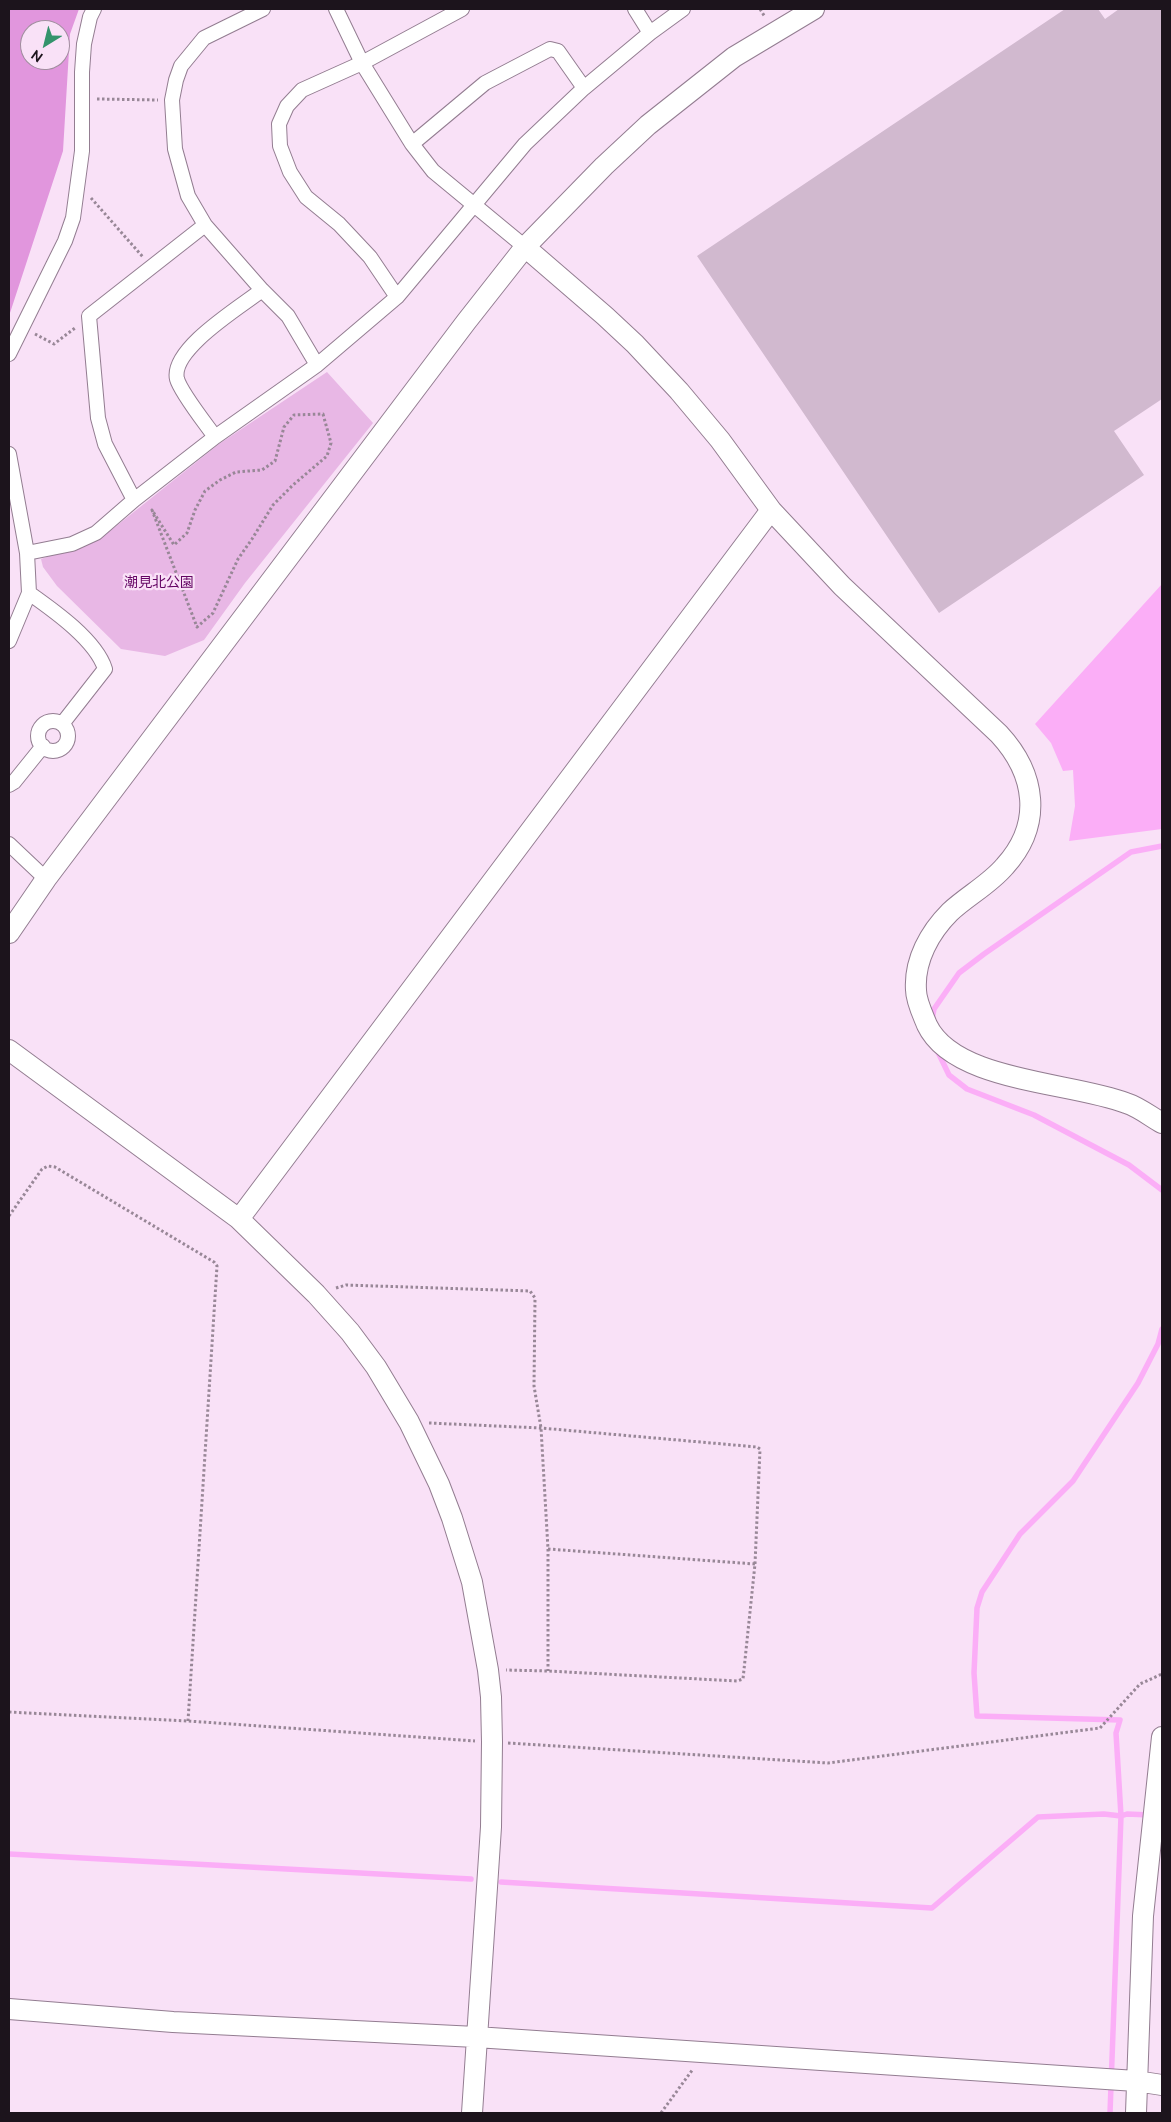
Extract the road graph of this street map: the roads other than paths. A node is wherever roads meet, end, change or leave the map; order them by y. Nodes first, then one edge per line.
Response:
1 (94, 9) edge
2 (263, 9) edge
3 (336, 9) edge
4 (462, 9) edge
5 (635, 9) edge
6 (683, 9) edge
7 (814, 9) edge
8 (650, 33) junction
9 (362, 63) junction
10 (584, 88) junction
11 (412, 144) junction
12 (473, 206) junction
13 (205, 225) junction
14 (525, 248) junction
15 (262, 290) junction
16 (396, 297) junction
17 (9, 354) edge
18 (317, 365) junction
19 (215, 437) junction
20 (9, 454) edge
21 (134, 500) junction
22 (771, 510) junction
23 (27, 553) junction
24 (29, 593) junction
25 (9, 641) edge
26 (62, 724) junction
27 (43, 746) junction
28 (9, 785) edge
29 (9, 844) edge
30 (46, 879) junction
31 (9, 933) edge
32 (9, 1050) edge
33 (1162, 1123) edge
34 (239, 1219) junction
35 (1162, 1737) edge
36 (9, 2009) edge
37 (476, 2037) junction
38 (1136, 2081) junction
39 (1162, 2085) edge
40 (472, 2113) edge
41 (1136, 2113) edge

1 - 17 street
2 - 13 street
3 - 9 street
4 - 9 street
5 - 8 street
6 - 8 street
7 - 14 street
8 - 10 street
9 - 11 street
9 - 16 street
10 - 11 street
10 - 12 street
11 - 12 street
12 - 14 street
12 - 16 street
13 - 15 street
13 - 21 street
14 - 22 street
14 - 30 street
15 - 18 street
15 - 19 street
16 - 18 street
18 - 19 street
19 - 21 street
20 - 23 street
21 - 23 street
22 - 33 street
22 - 34 street
23 - 24 street
24 - 25 street
24 - 26 street
26 - 27 street
26 - 27 street
27 - 28 street
29 - 30 street
30 - 31 street
32 - 34 street
34 - 37 street
35 - 38 street
36 - 37 street
37 - 38 street
37 - 40 street
38 - 39 street
38 - 41 street

